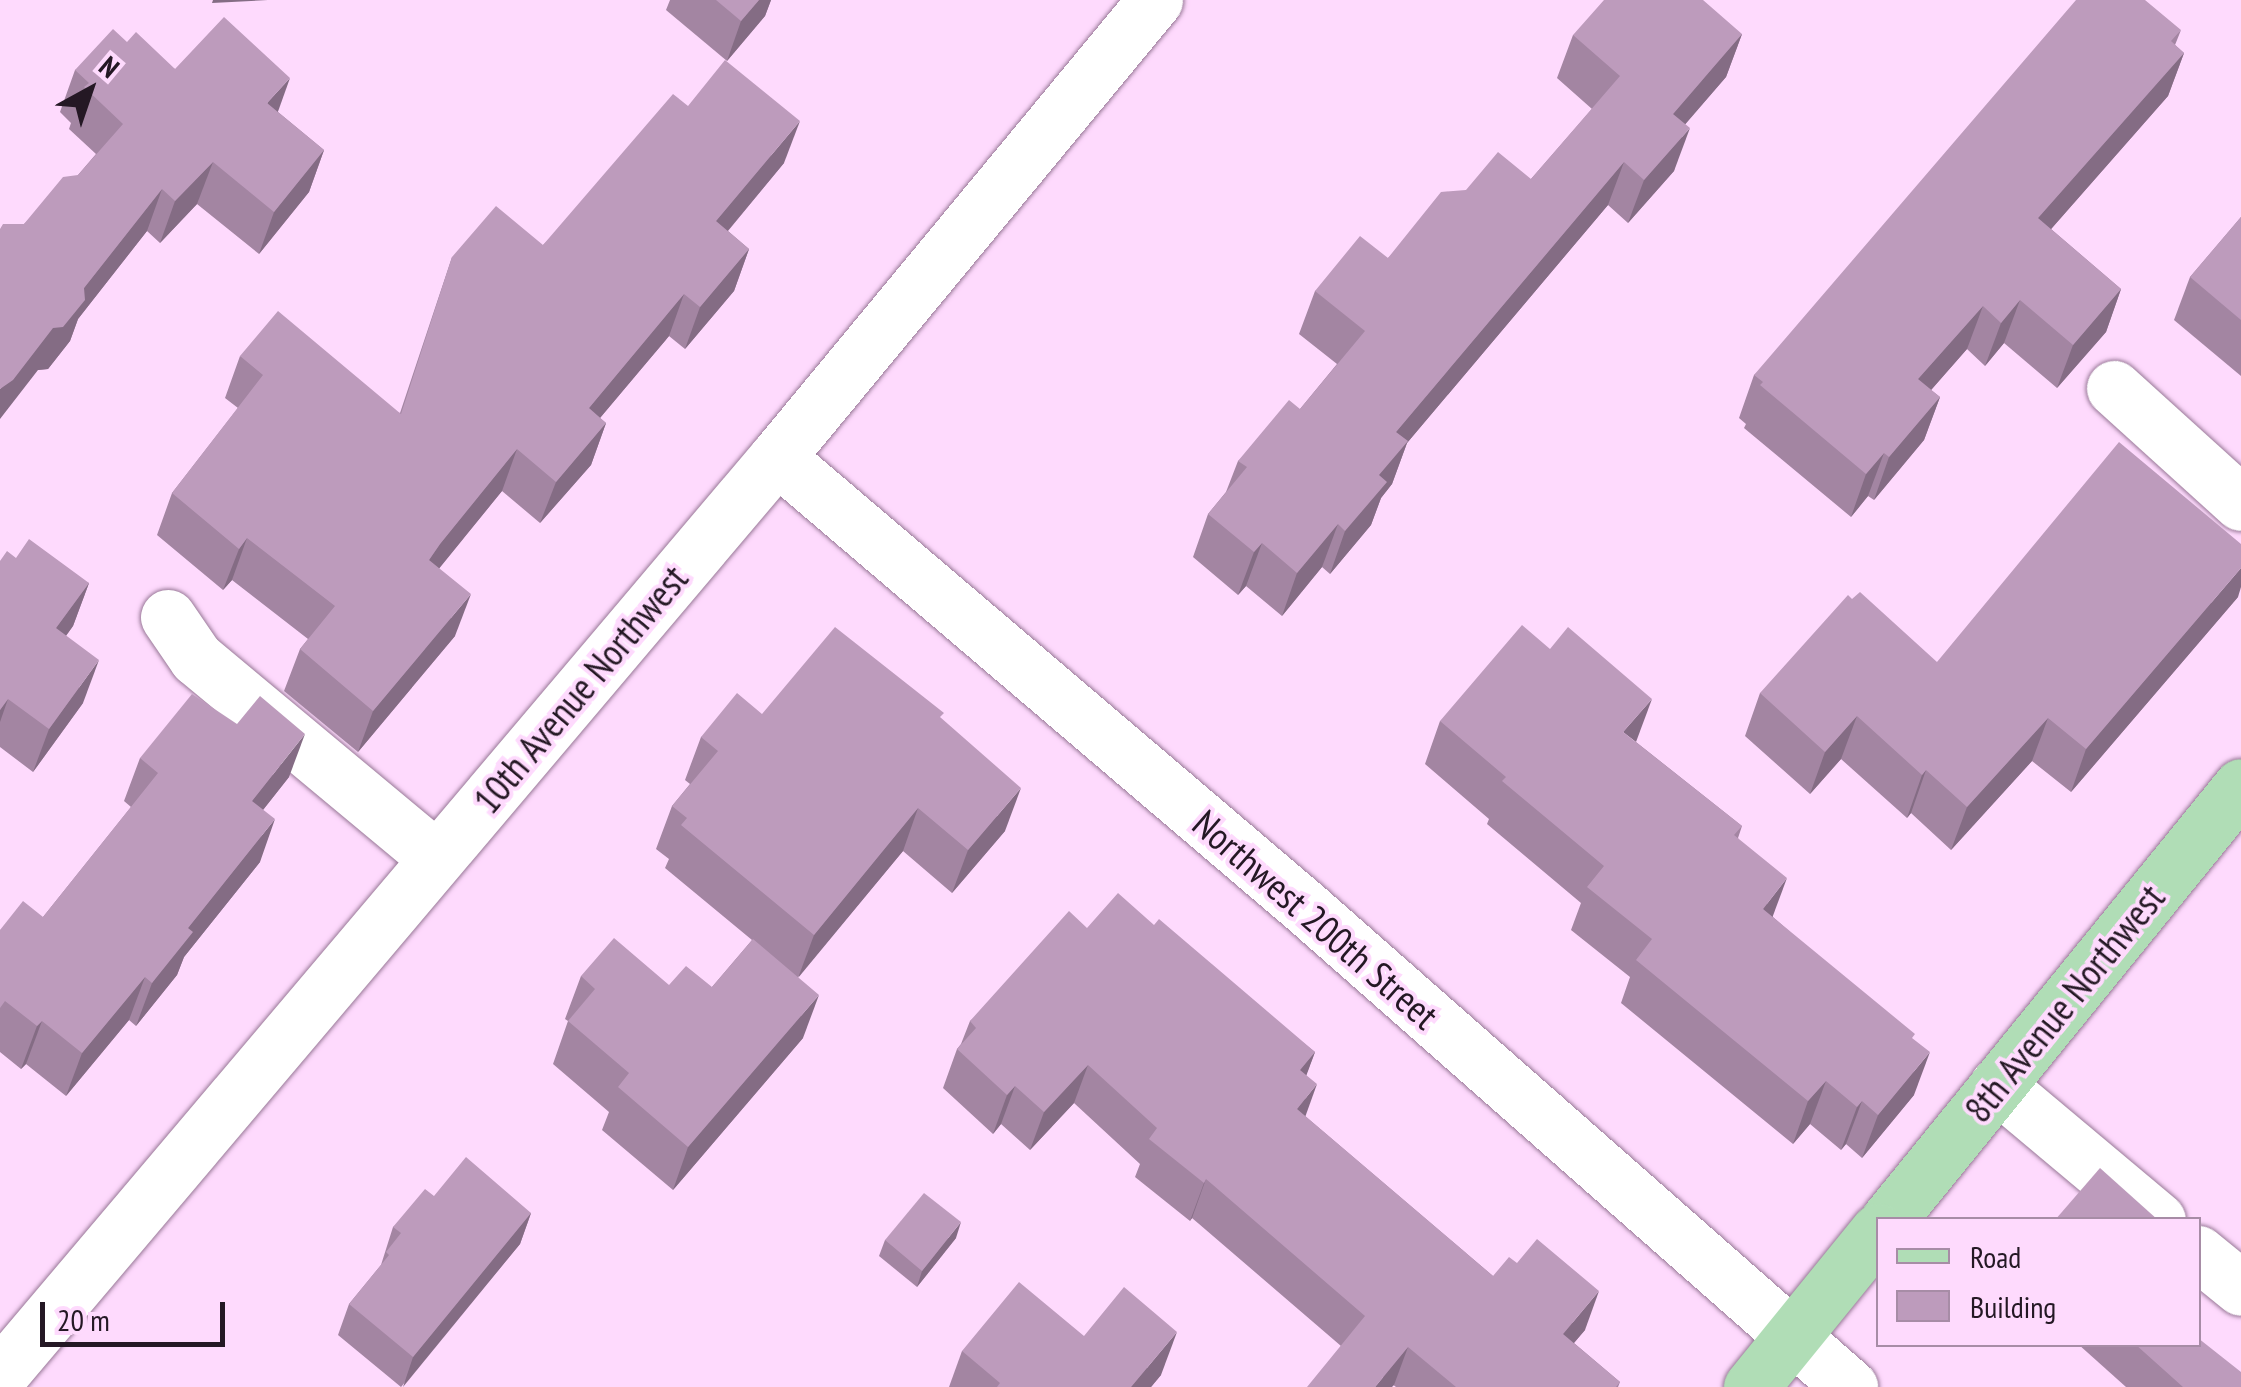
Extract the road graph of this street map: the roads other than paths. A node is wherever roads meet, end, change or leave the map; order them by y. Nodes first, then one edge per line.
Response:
1 (1156, 0) edge
2 (2114, 388) dead end
3 (777, 457) junction
4 (2241, 503) edge
5 (168, 616) dead end
6 (2241, 786) edge
7 (436, 858) junction
8 (1997, 1085) junction
9 (1890, 1217) edge
10 (2154, 1217) edge
11 (1876, 1233) edge
12 (2201, 1255) edge
13 (2241, 1288) edge
14 (1792, 1338) junction
15 (0, 1375) edge
16 (1751, 1387) edge
17 (1850, 1387) edge

1 - 3 street, 10th Avenue Northwest
2 - 4 street
3 - 7 street, 10th Avenue Northwest
3 - 14 street, Northwest 200th Street
5 - 7 street
6 - 8 main road, 8th Avenue Northwest
7 - 15 street, 10th Avenue Northwest
8 - 9 main road, 8th Avenue Northwest
8 - 10 street
11 - 14 main road
12 - 13 street
14 - 16 main road
14 - 17 street, Northwest 200th Street

